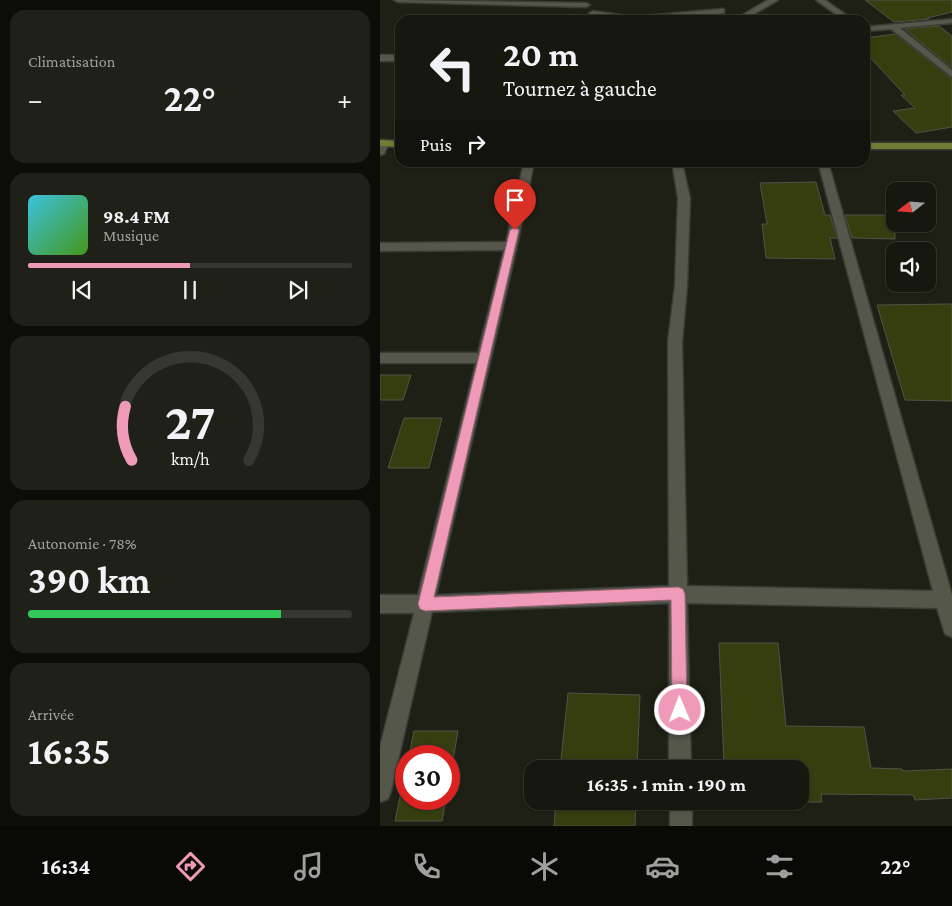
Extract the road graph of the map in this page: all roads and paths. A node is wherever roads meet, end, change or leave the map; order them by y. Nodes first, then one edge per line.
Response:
1 (398, 0) edge
2 (774, 0) edge
3 (820, 0) edge
4 (584, 2) edge
5 (721, 10) dead end
6 (593, 13) junction
7 (595, 15) edge
8 (607, 15) edge
9 (673, 15) edge
10 (747, 15) edge
11 (842, 15) edge
12 (952, 21) edge
13 (893, 27) junction
14 (870, 29) edge
15 (380, 58) edge
16 (395, 58) edge
17 (952, 74) edge
18 (395, 145) edge
19 (870, 145) edge
20 (381, 146) edge
21 (952, 146) edge
22 (528, 167) edge
23 (678, 167) edge
24 (825, 167) edge
25 (511, 246) junction
26 (380, 247) edge
27 (380, 358) edge
28 (484, 358) junction
29 (678, 594) junction
30 (944, 600) junction
31 (380, 604) edge
32 (425, 604) junction
33 (952, 628) edge
34 (680, 760) edge
35 (380, 791) edge
36 (681, 810) edge
37 (681, 826) edge

1 - 4 street
2 - 10 street
3 - 11 street
4 - 6 street
5 - 9 street
6 - 7 street
6 - 8 street
12 - 13 street
13 - 14 street
13 - 17 street
15 - 16 street
18 - 20 main road
19 - 21 main road
22 - 25 street
23 - 29 street
24 - 30 street
25 - 26 street
25 - 28 street
27 - 28 street
28 - 32 street
29 - 30 street
29 - 32 street
29 - 34 street
30 - 33 street
31 - 32 street
32 - 35 street
36 - 37 street

